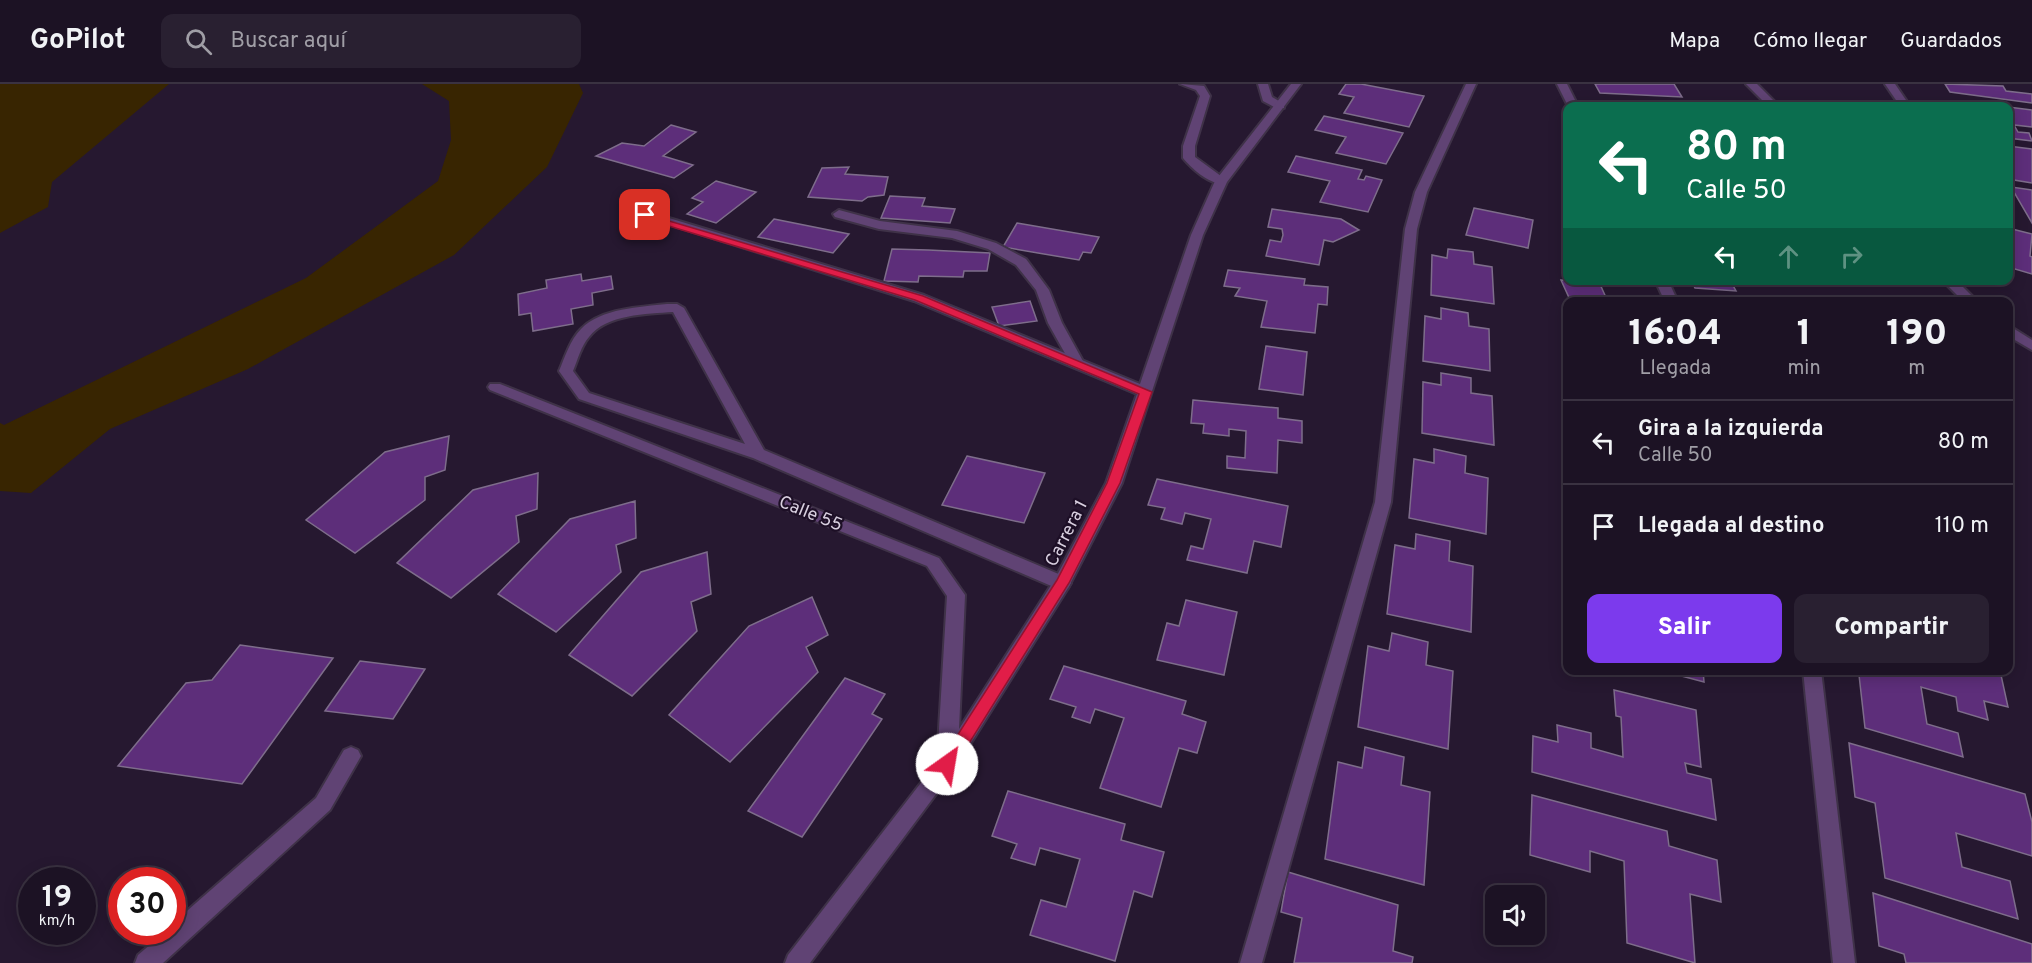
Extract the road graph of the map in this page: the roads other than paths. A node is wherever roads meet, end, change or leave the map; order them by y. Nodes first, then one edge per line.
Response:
1 (1185, 84) edge
2 (1263, 84) edge
3 (1296, 84) edge
4 (1471, 84) edge
5 (1562, 84) edge
6 (1751, 84) edge
7 (1890, 84) edge
8 (1571, 102) edge
9 (1770, 102) edge
10 (1902, 102) edge
11 (1280, 106) junction
12 (1221, 181) junction
13 (838, 214) dead end
14 (645, 215) dead end
15 (1953, 285) edge
16 (1966, 297) edge
17 (2013, 333) edge
18 (2032, 346) edge
19 (1077, 363) junction
20 (495, 387) dead end
21 (1146, 392) junction
22 (758, 454) junction
23 (1062, 583) junction
24 (1813, 675) edge
25 (351, 756) dead end
26 (947, 764) junction
27 (146, 963) edge
28 (796, 963) edge
29 (1251, 963) edge
30 (1844, 963) edge

1 - 12 street
2 - 11 street
3 - 11 street, Carrera 1
4 - 29 street
5 - 8 street
6 - 9 street
7 - 10 street
11 - 12 street, Carrera 1
12 - 21 street, Carrera 1
13 - 19 street
14 - 19 street
15 - 16 street
17 - 18 street
19 - 21 street
20 - 26 street, Calle 55
21 - 23 street, Carrera 1
22 - 22 street
22 - 23 street
23 - 26 street, Carrera 1
24 - 30 street
25 - 27 street
26 - 28 street, Carrera 1

